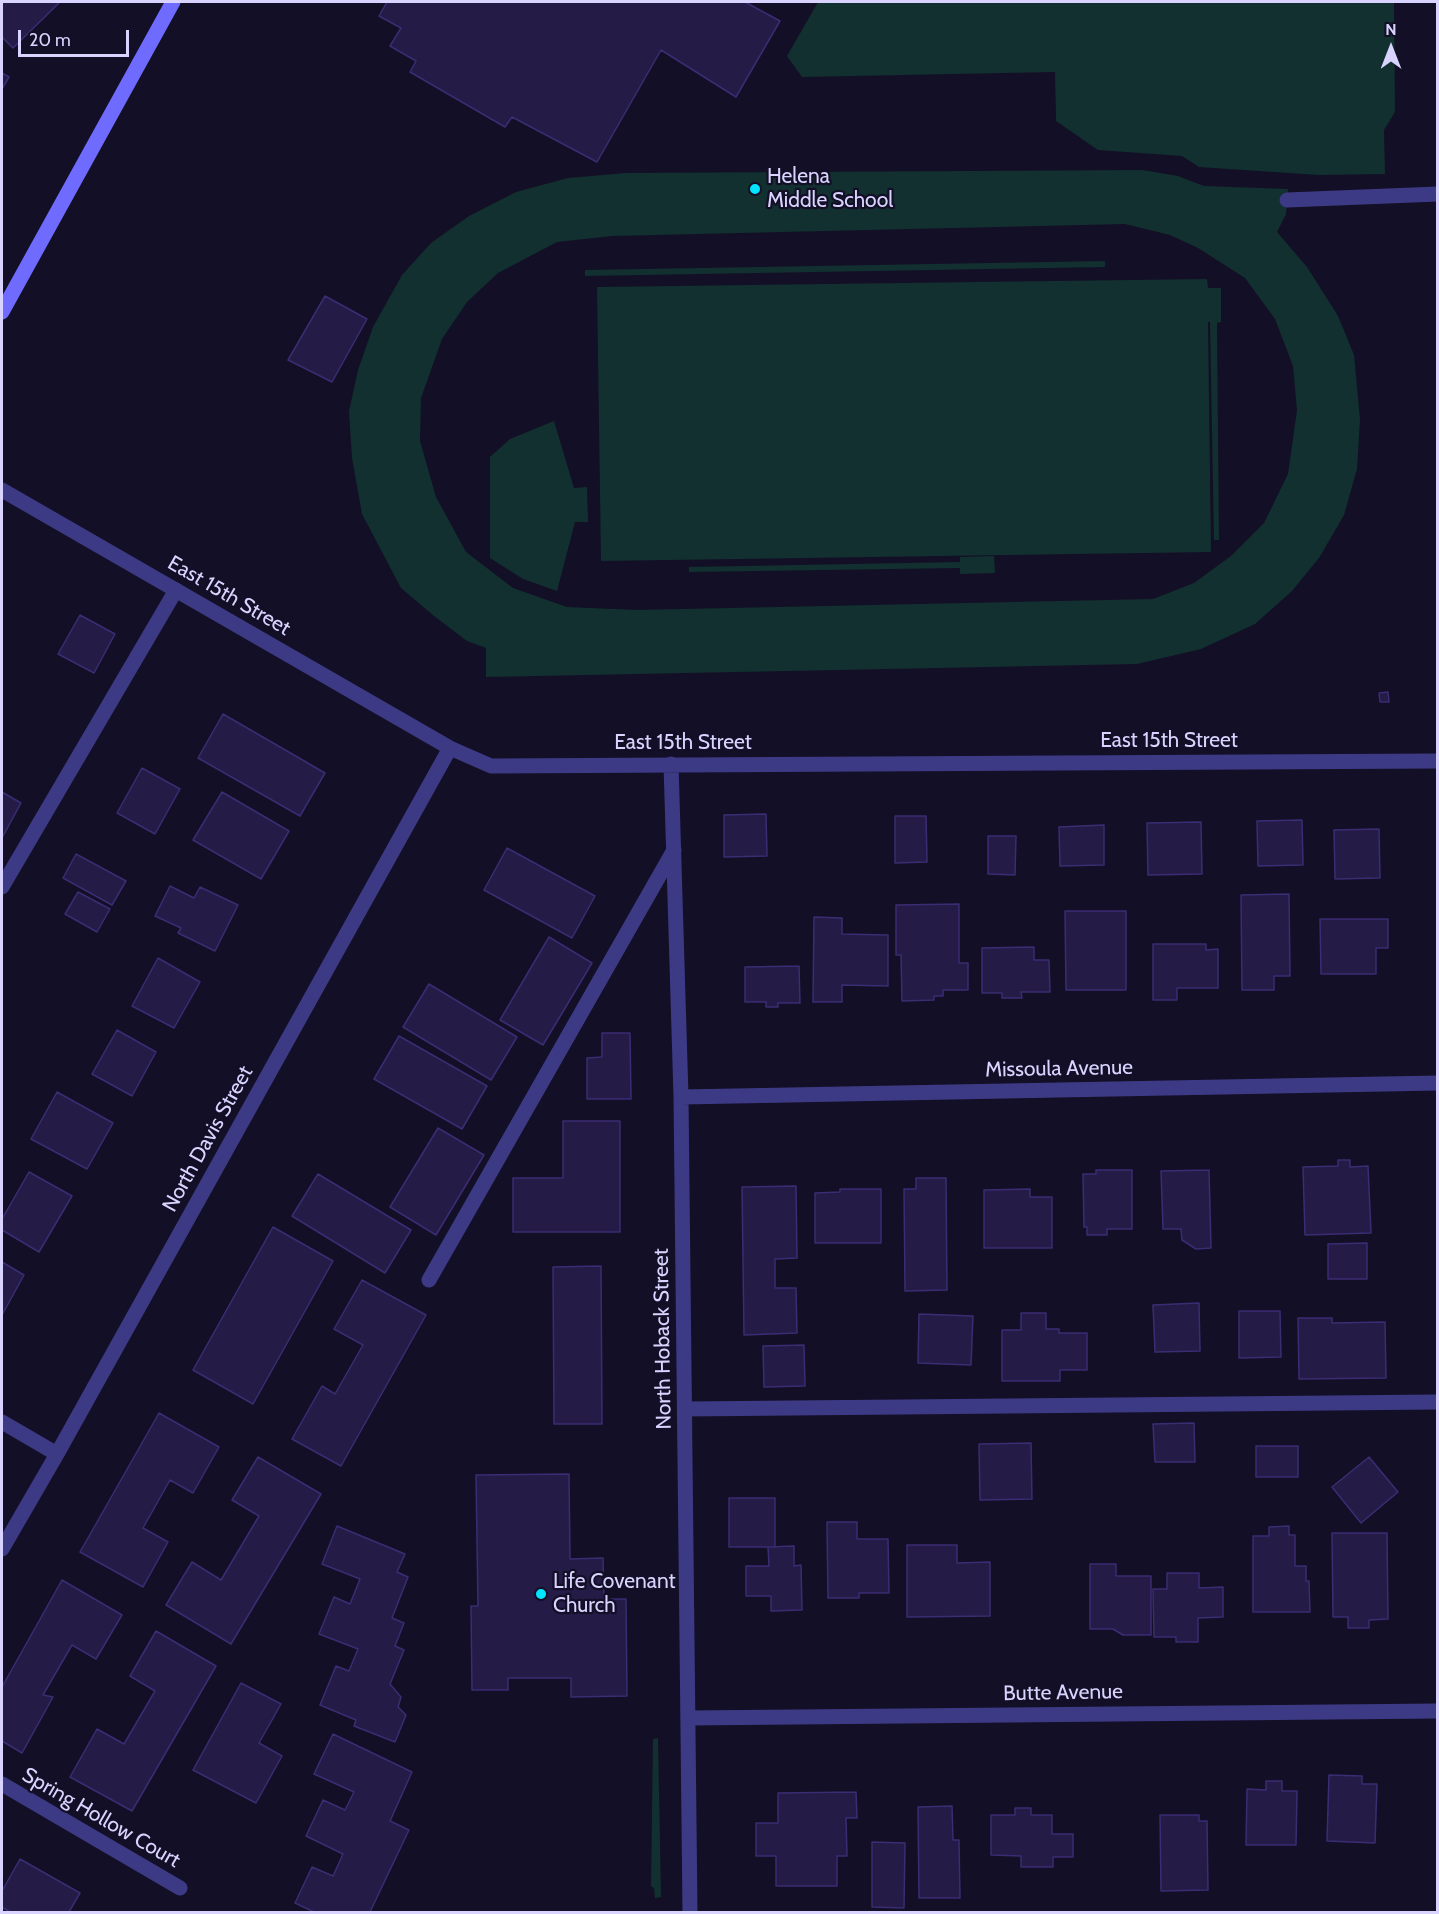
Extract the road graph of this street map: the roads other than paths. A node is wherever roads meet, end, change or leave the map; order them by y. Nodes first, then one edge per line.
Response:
1 (173, 2) edge
2 (1437, 194) edge
3 (1287, 200) dead end
4 (2, 312) edge
5 (2, 490) edge
6 (176, 590) junction
7 (450, 748) junction
8 (1437, 760) edge
9 (670, 764) junction
10 (674, 850) junction
11 (2, 887) edge
12 (1437, 1083) edge
13 (681, 1097) junction
14 (429, 1280) dead end
15 (1437, 1402) edge
16 (685, 1409) junction
17 (2, 1422) edge
18 (57, 1454) junction
19 (2, 1549) edge
20 (1437, 1711) edge
21 (688, 1718) junction
22 (2, 1784) edge
23 (180, 1888) dead end
24 (690, 1912) edge

1 - 4 street
2 - 3 street
5 - 6 street, East 15th Street
6 - 7 street, East 15th Street
6 - 11 street
7 - 9 street, East 15th Street
7 - 18 street, North Davis Street
8 - 9 street, East 15th Street
9 - 10 street, North Hoback Street
10 - 13 street, North Hoback Street
10 - 14 street
12 - 13 street, Missoula Avenue
13 - 16 street, North Hoback Street
15 - 16 street
16 - 21 street, North Hoback Street
17 - 18 street
18 - 19 street, North Davis Street
20 - 21 street, Butte Avenue
21 - 24 street, North Hoback Street
22 - 23 street, Spring Hollow Court

